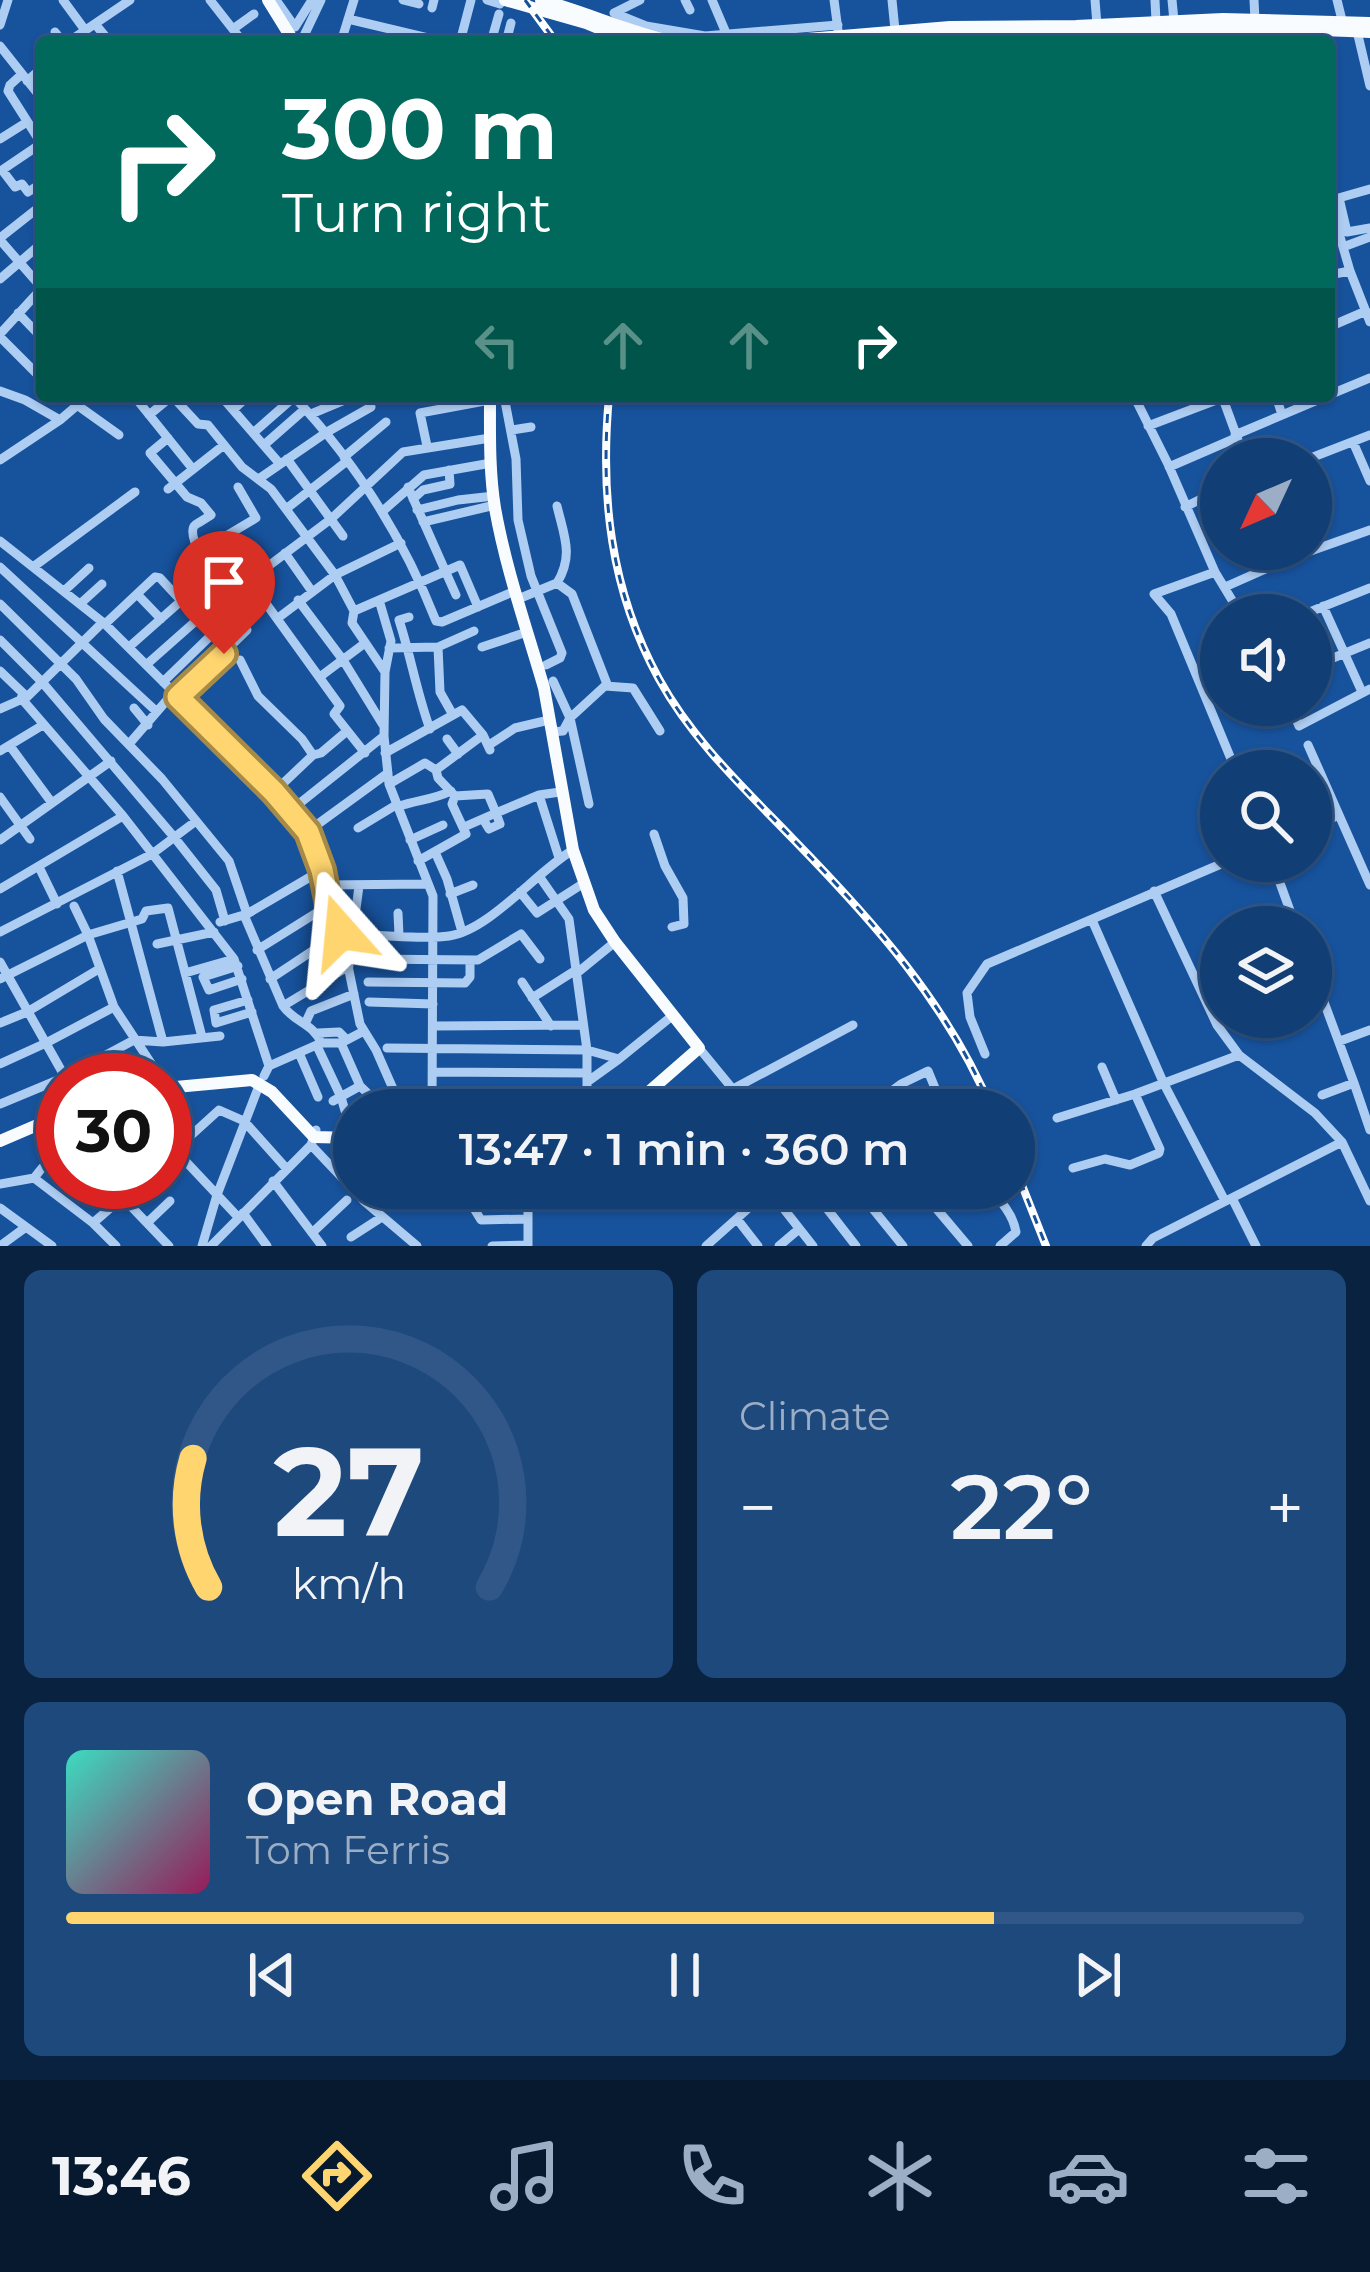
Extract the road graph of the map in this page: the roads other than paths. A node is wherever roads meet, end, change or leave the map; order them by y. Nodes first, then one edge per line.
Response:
1 (19, 0) edge
2 (63, 0) edge
3 (130, 0) edge
4 (210, 0) edge
5 (272, 0) edge
6 (354, 0) edge
7 (472, 0) edge
8 (487, 0) edge
9 (541, 0) edge
10 (712, 0) edge
11 (834, 0) edge
12 (892, 0) edge
13 (1095, 0) edge
14 (1155, 0) edge
15 (1172, 0) edge
16 (1253, 0) edge
17 (1337, 0) edge
18 (637, 1) edge
19 (400, 3) edge
20 (315, 4) edge
21 (418, 4) dead end
22 (7, 5) edge
23 (115, 5) edge
24 (501, 6) edge
25 (254, 14) dead end
26 (348, 19) junction
27 (1174, 21) junction
28 (511, 22) dead end
29 (1156, 22) junction
30 (640, 23) junction
31 (1370, 23) edge
32 (1097, 25) junction
33 (0, 26) edge
34 (379, 26) junction
35 (90, 27) junction
36 (233, 29) junction
37 (1354, 29) edge
38 (895, 31) junction
39 (1004, 31) junction
40 (835, 32) junction
41 (1256, 32) edge
42 (726, 33) junction
43 (69, 36) edge
44 (102, 36) edge
45 (238, 36) edge
46 (291, 36) edge
47 (297, 36) edge
48 (343, 36) edge
49 (376, 36) edge
50 (397, 36) edge
51 (462, 36) edge
52 (493, 36) edge
53 (508, 36) edge
54 (617, 36) edge
55 (649, 36) edge
56 (686, 36) edge
57 (705, 36) edge
58 (809, 36) edge
59 (972, 36) edge
60 (1051, 36) edge
61 (1194, 36) edge
62 (1301, 36) edge
63 (5, 54) edge
64 (36, 71) edge
65 (0, 72) edge
66 (25, 77) junction
67 (1370, 86) edge
68 (36, 91) edge
69 (14, 102) junction
70 (0, 112) edge
71 (27, 122) junction
72 (36, 135) edge
73 (0, 139) edge
74 (36, 147) edge
75 (36, 187) edge
76 (1370, 190) edge
77 (1335, 198) edge
78 (1335, 205) edge
79 (36, 210) edge
80 (1370, 228) edge
81 (1370, 237) edge
82 (0, 239) edge
83 (1338, 242) edge
84 (36, 249) edge
85 (20, 261) junction
86 (1350, 271) junction
87 (1335, 274) edge
88 (0, 278) edge
89 (36, 281) edge
90 (36, 295) edge
91 (19, 313) junction
92 (1368, 317) edge
93 (1335, 326) edge
94 (36, 331) edge
95 (0, 336) edge
96 (36, 373) edge
97 (1370, 378) edge
98 (0, 391) edge
99 (1335, 393) edge
100 (81, 402) edge
101 (139, 402) edge
102 (165, 402) edge
103 (178, 402) edge
104 (226, 402) edge
105 (242, 402) edge
106 (287, 402) edge
107 (298, 402) edge
108 (338, 402) edge
109 (472, 402) edge
110 (494, 402) edge
111 (498, 402) edge
112 (1137, 402) edge
113 (1211, 402) edge
114 (1225, 402) edge
115 (1278, 402) edge
116 (1313, 402) edge
117 (77, 405) junction
118 (371, 406) dead end
119 (233, 410) junction
120 (308, 412) junction
121 (149, 415) junction
122 (1282, 415) junction
123 (60, 419) junction
124 (386, 422) dead end
125 (1148, 426) junction
126 (531, 427) dead end
127 (512, 430) junction
128 (327, 432) junction
129 (253, 433) junction
130 (119, 435) dead end
131 (1235, 436) junction
132 (168, 438) junction
133 (490, 438) junction
134 (1361, 441) edge
135 (224, 445) junction
136 (264, 445) junction
137 (427, 446) junction
138 (1332, 451) edge
139 (346, 459) junction
140 (0, 460) edge
141 (284, 461) junction
142 (504, 461) junction
143 (1169, 467) junction
144 (192, 468) junction
145 (449, 470) junction
146 (260, 478) junction
147 (1370, 481) edge
148 (171, 486) junction
149 (238, 487) dead end
150 (367, 488) junction
151 (408, 488) junction
152 (271, 489) junction
153 (309, 491) junction
154 (135, 492) dead end
155 (1200, 500) edge
156 (494, 501) junction
157 (249, 504) junction
158 (557, 506) dead end
159 (1185, 507) junction
160 (286, 509) junction
161 (383, 510) junction
162 (418, 512) junction
163 (331, 519) junction
164 (394, 530) junction
165 (1370, 530) edge
166 (344, 536) dead end
167 (307, 537) junction
168 (0, 541) edge
169 (1332, 541) edge
170 (401, 543) junction
171 (199, 552) junction
172 (285, 553) junction
173 (0, 567) edge
174 (33, 567) junction
175 (89, 568) dead end
176 (1256, 570) edge
177 (446, 572) junction
178 (1215, 572) junction
179 (335, 575) junction
180 (249, 580) junction
181 (422, 582) junction
182 (102, 584) dead end
183 (557, 584) junction
184 (1225, 586) junction
185 (1370, 588) edge
186 (311, 590) junction
187 (64, 591) junction
188 (537, 592) junction
189 (137, 594) junction
190 (1229, 594) edge
191 (456, 595) dead end
192 (516, 595) junction
193 (223, 599) junction
194 (379, 600) junction
195 (181, 601) junction
196 (298, 601) junction
197 (1332, 603) edge
198 (0, 604) edge
199 (80, 604) junction
200 (478, 607) junction
201 (354, 611) junction
202 (233, 614) junction
203 (409, 617) dead end
204 (278, 618) junction
205 (198, 619) junction
206 (161, 620) junction
207 (104, 623) junction
208 (1332, 625) edge
209 (474, 632) dead end
210 (527, 632) junction
211 (0, 640) edge
212 (364, 643) junction
213 (1370, 643) edge
214 (126, 644) junction
215 (82, 645) junction
216 (438, 647) junction
217 (482, 647) dead end
218 (389, 648) junction
219 (409, 649) junction
220 (1345, 653) junction
221 (1332, 658) edge
222 (240, 660) dead end
223 (343, 660) junction
224 (102, 662) junction
225 (61, 664) junction
226 (146, 664) junction
227 (546, 665) dead end
228 (0, 671) edge
229 (385, 671) junction
230 (320, 676) junction
231 (42, 682) junction
232 (163, 682) junction
233 (553, 682) dead end
234 (605, 686) junction
235 (1366, 690) edge
236 (176, 695) junction
237 (24, 697) junction
238 (2, 705) edge
239 (134, 708) dead end
240 (1332, 708) edge
241 (157, 712) junction
242 (453, 715) junction
243 (570, 718) junction
244 (43, 725) junction
245 (148, 725) junction
246 (554, 728) junction
247 (347, 730) junction
248 (430, 730) junction
249 (384, 731) junction
250 (660, 731) dead end
251 (448, 739) dead end
252 (575, 740) junction
253 (487, 743) junction
254 (129, 744) junction
255 (1308, 746) dead end
256 (5, 748) edge
257 (1227, 750) edge
258 (364, 753) junction
259 (385, 753) junction
260 (458, 754) junction
261 (314, 755) junction
262 (111, 761) junction
263 (436, 770) junction
264 (89, 777) junction
265 (388, 778) junction
266 (274, 792) junction
267 (560, 792) junction
268 (453, 793) junction
269 (539, 794) junction
270 (0, 797) edge
271 (52, 803) junction
272 (589, 804) dead end
273 (397, 806) junction
274 (290, 811) junction
275 (496, 813) junction
276 (1339, 815) junction
277 (123, 817) junction
278 (1332, 818) edge
279 (196, 821) junction
280 (443, 825) dead end
281 (21, 826) junction
282 (358, 827) dead end
283 (464, 827) junction
284 (308, 832) junction
285 (654, 834) dead end
286 (174, 837) junction
287 (30, 839) dead end
288 (0, 840) edge
289 (410, 840) junction
290 (573, 850) junction
291 (435, 853) junction
292 (152, 854) junction
293 (559, 858) junction
294 (418, 860) junction
295 (39, 867) junction
296 (322, 870) junction
297 (117, 871) junction
298 (1200, 872) edge
299 (539, 876) junction
300 (584, 883) junction
301 (427, 884) junction
302 (1370, 884) edge
303 (325, 885) junction
304 (473, 885) dead end
305 (359, 886) junction
306 (0, 889) edge
307 (1154, 891) junction
308 (520, 892) junction
309 (451, 894) junction
310 (433, 896) junction
311 (559, 901) junction
312 (57, 904) junction
313 (329, 905) junction
314 (74, 906) dead end
315 (398, 913) dead end
316 (246, 915) junction
317 (1092, 920) junction
318 (225, 921) junction
319 (130, 922) junction
320 (672, 927) dead end
321 (212, 928) junction
322 (0, 932) edge
323 (341, 932) junction
324 (462, 932) junction
325 (88, 935) junction
326 (399, 936) junction
327 (433, 937) junction
328 (176, 940) junction
329 (615, 942) junction
330 (158, 944) dead end
331 (257, 950) junction
332 (540, 958) dead end
333 (364, 959) dead end
334 (433, 960) junction
335 (470, 960) junction
336 (0, 962) edge
337 (236, 962) junction
338 (350, 966) junction
339 (99, 969) junction
340 (577, 972) junction
341 (185, 973) junction
342 (4, 977) edge
343 (270, 980) junction
344 (242, 981) junction
345 (368, 982) dead end
346 (434, 982) junction
347 (522, 982) dead end
348 (353, 994) junction
349 (248, 998) junction
350 (532, 998) junction
351 (370, 1002) dead end
352 (433, 1004) junction
353 (283, 1006) junction
354 (114, 1007) junction
355 (27, 1012) junction
356 (252, 1012) junction
357 (672, 1016) junction
358 (1332, 1021) edge
359 (0, 1023) edge
360 (305, 1024) junction
361 (583, 1024) junction
362 (853, 1025) dead end
363 (434, 1026) junction
364 (551, 1027) junction
365 (1370, 1030) edge
366 (364, 1031) junction
367 (220, 1036) dead end
368 (202, 1037) junction
369 (134, 1040) junction
370 (319, 1040) junction
371 (344, 1041) junction
372 (1340, 1041) junction
373 (163, 1042) junction
374 (46, 1043) junction
375 (388, 1048) dead end
376 (434, 1048) junction
377 (699, 1048) junction
378 (587, 1050) junction
379 (52, 1053) edge
380 (111, 1053) edge
381 (143, 1053) edge
382 (299, 1053) junction
383 (986, 1054) dead end
384 (1239, 1055) junction
385 (620, 1059) junction
386 (0, 1064) edge
387 (1102, 1067) dead end
388 (434, 1072) junction
389 (264, 1075) junction
390 (587, 1078) junction
391 (192, 1082) edge
392 (1354, 1083) junction
393 (1164, 1084) junction
394 (360, 1086) junction
395 (334, 1089) edge
396 (355, 1089) edge
397 (363, 1089) edge
398 (393, 1089) edge
399 (433, 1089) edge
400 (587, 1089) edge
401 (652, 1089) edge
402 (734, 1089) joint
403 (894, 1089) edge
404 (935, 1089) edge
405 (36, 1090) edge
406 (1135, 1094) junction
407 (1322, 1095) dead end
408 (318, 1096) dead end
409 (1116, 1100) junction
410 (0, 1104) edge
411 (1058, 1118) dead end
412 (244, 1121) junction
413 (36, 1123) edge
414 (1370, 1130) edge
415 (192, 1134) edge
416 (316, 1137) junction
417 (333, 1137) edge
418 (0, 1138) edge
419 (1342, 1142) junction
420 (192, 1164) edge
421 (286, 1168) junction
422 (1073, 1168) dead end
423 (36, 1176) edge
424 (34, 1178) junction
425 (273, 1181) junction
426 (0, 1184) edge
427 (217, 1195) junction
428 (1229, 1200) junction
429 (1370, 1201) edge
430 (0, 1208) edge
431 (110, 1209) edge
432 (136, 1209) edge
433 (162, 1209) edge
434 (340, 1209) edge
435 (474, 1209) edge
436 (527, 1209) edge
437 (748, 1209) edge
438 (785, 1209) edge
439 (828, 1209) edge
440 (873, 1209) edge
441 (940, 1209) edge
442 (1007, 1209) edge
443 (241, 1215) junction
444 (382, 1217) junction
445 (527, 1219) junction
446 (737, 1219) junction
447 (94, 1223) junction
448 (147, 1223) junction
449 (26, 1226) junction
450 (800, 1228) junction
451 (351, 1237) dead end
452 (318, 1238) edge
453 (213, 1244) edge
454 (0, 1246) edge
455 (52, 1246) edge
456 (116, 1246) edge
457 (169, 1246) edge
458 (267, 1246) edge
459 (417, 1246) edge
460 (492, 1246) edge
461 (528, 1246) edge
462 (706, 1246) edge
463 (758, 1246) edge
464 (779, 1246) edge
465 (813, 1246) edge
466 (856, 1246) edge
467 (903, 1246) edge
468 (968, 1246) edge
469 (1000, 1246) edge
470 (1146, 1246) edge
471 (1256, 1246) edge

1 - 22 street
2 - 35 street
3 - 23 street
4 - 36 street
5 - 20 street
5 - 46 main road
6 - 26 street
7 - 51 street
8 - 24 street
9 - 55 main road
10 - 42 street
11 - 40 street
12 - 38 street
13 - 32 street
14 - 29 street
15 - 27 street
16 - 41 street
17 - 37 street
18 - 30 street
18 - 30 street
19 - 21 street
20 - 47 street
22 - 33 street
23 - 35 street
24 - 52 street
24 - 54 main road
25 - 36 street
26 - 34 street
26 - 48 street
27 - 29 main road
27 - 41 main road
28 - 53 street
29 - 32 main road
30 - 56 street
31 - 37 main road
32 - 39 main road
34 - 49 street
34 - 50 street
35 - 43 street
35 - 44 street
36 - 45 street
37 - 41 main road
37 - 62 main road
37 - 67 street
38 - 39 main road
38 - 40 main road
39 - 59 main road
39 - 60 main road
40 - 42 street
40 - 58 main road
41 - 61 main road
41 - 62 main road
42 - 57 street
63 - 65 street
63 - 66 street
64 - 66 street
66 - 68 street
66 - 69 street
69 - 70 street
69 - 71 street
71 - 72 street
71 - 73 street
74 - 75 street
76 - 77 street
78 - 80 street
79 - 82 street
81 - 83 street
82 - 85 street
83 - 86 street
84 - 85 street
85 - 88 street
85 - 89 street
86 - 87 street
86 - 92 street
90 - 91 street
91 - 94 street
91 - 95 street
92 - 93 street
95 - 96 street
97 - 99 street
98 - 123 street
100 - 117 street
101 - 121 street
102 - 121 street
103 - 135 street
104 - 119 street
105 - 119 street
106 - 129 street
107 - 120 street
108 - 120 street
109 - 137 street
110 - 133 main road
111 - 127 street
112 - 125 street
113 - 125 street
114 - 131 street
115 - 122 street
116 - 122 street
117 - 123 street
117 - 130 street
118 - 128 street
119 - 129 street
120 - 128 street
120 - 136 street
121 - 132 street
122 - 131 street
123 - 140 street
124 - 139 street
125 - 143 street
126 - 127 street
127 - 142 street
128 - 139 street
128 - 141 street
129 - 136 street
131 - 143 street
132 - 144 street
132 - 148 street
133 - 137 street
133 - 142 main road
134 - 138 street
134 - 147 street
135 - 144 street
135 - 146 street
136 - 141 street
137 - 150 street
139 - 150 street
139 - 153 street
141 - 146 street
141 - 153 street
142 - 145 street
142 - 156 main road
142 - 188 street
143 - 159 street
144 - 148 street
145 - 151 street
145 - 162 street
146 - 152 street
148 - 171 street
149 - 157 street
150 - 161 street
150 - 163 street
151 - 161 street
151 - 162 street
152 - 157 street
152 - 160 street
153 - 160 street
153 - 163 street
154 - 174 street
155 - 159 street
156 - 162 street
156 - 192 main road
157 - 171 street
158 - 183 street
159 - 178 street
160 - 167 street
161 - 164 street
162 - 164 street
162 - 177 street
163 - 166 street
163 - 167 street
164 - 170 street
165 - 169 street
167 - 172 street
167 - 179 street
168 - 174 street
170 - 179 street
170 - 181 street
171 - 193 street
172 - 180 street
172 - 186 street
173 - 215 street
174 - 187 street
175 - 187 street
176 - 184 street
177 - 181 street
177 - 191 street
177 - 200 street
178 - 184 street
178 - 257 street
179 - 186 street
179 - 201 street
180 - 193 street
180 - 204 street
181 - 194 street
181 - 200 street
182 - 199 street
183 - 188 street
183 - 234 street
184 - 190 street
185 - 197 street
186 - 196 street
187 - 199 street
188 - 192 street
188 - 227 street
189 - 195 street
189 - 206 street
189 - 207 street
192 - 200 street
192 - 210 main road
193 - 202 street
193 - 205 street
194 - 201 street
194 - 218 street
195 - 205 street
195 - 206 street
196 - 204 street
196 - 223 street
198 - 225 street
199 - 207 street
201 - 212 street
202 - 232 street
202 - 236 street
203 - 219 street
204 - 230 street
205 - 226 street
206 - 214 street
207 - 214 street
207 - 215 street
208 - 220 street
209 - 216 street
210 - 217 street
210 - 246 main road
211 - 231 street
212 - 223 street
212 - 229 street
213 - 220 street
214 - 224 street
214 - 226 street
215 - 224 street
215 - 225 street
216 - 219 street
216 - 242 street
218 - 219 street
218 - 229 street
219 - 248 street
220 - 221 street
220 - 235 street
222 - 261 street
223 - 230 street
223 - 249 street
224 - 241 street
225 - 231 street
225 - 254 street
226 - 232 street
228 - 237 street
229 - 249 street
230 - 247 street
231 - 237 street
231 - 262 street
232 - 236 street
233 - 243 street
234 - 243 street
234 - 250 street
235 - 240 street
236 - 241 street
236 - 266 street
237 - 238 street
237 - 244 street
239 - 245 street
241 - 245 street
242 - 248 street
242 - 253 street
243 - 246 street
243 - 252 street
244 - 256 street
244 - 264 street
245 - 254 street
246 - 252 street
246 - 253 street
246 - 267 main road
247 - 258 street
247 - 261 street
248 - 259 street
249 - 258 street
249 - 259 street
251 - 260 street
252 - 272 street
253 - 260 street
254 - 279 street
255 - 276 street
256 - 271 street
258 - 274 street
259 - 265 street
260 - 263 street
261 - 266 street
262 - 264 street
262 - 286 street
263 - 265 street
263 - 268 street
264 - 271 street
264 - 277 street
265 - 273 street
265 - 284 street
266 - 274 street
267 - 269 street
267 - 290 main road
268 - 273 street
268 - 275 street
268 - 283 street
269 - 275 street
269 - 293 street
270 - 281 street
271 - 281 street
273 - 282 street
273 - 289 street
274 - 284 street
275 - 283 street
276 - 278 street
276 - 302 street
277 - 292 street
277 - 295 street
279 - 286 street
279 - 316 street
280 - 289 street
281 - 287 street
281 - 288 street
283 - 291 street
284 - 296 street
285 - 320 street
286 - 292 street
286 - 318 street
289 - 294 street
290 - 293 street
290 - 300 main road
291 - 294 street
291 - 309 street
292 - 297 street
292 - 321 street
293 - 299 street
294 - 301 street
295 - 306 street
295 - 312 street
296 - 303 street
296 - 316 street
297 - 312 street
297 - 319 street
298 - 307 street
299 - 308 street
299 - 311 street
300 - 311 street
300 - 329 main road
301 - 305 street
301 - 310 street
303 - 305 street
303 - 313 street
304 - 309 street
305 - 326 street
307 - 317 street
307 - 384 street
308 - 311 street
308 - 324 street
309 - 310 street
309 - 324 street
310 - 327 street
311 - 340 street
312 - 322 street
313 - 323 street
313 - 331 street
314 - 325 street
315 - 326 street
316 - 318 street
316 - 331 street
317 - 383 street
317 - 393 street
318 - 321 street
319 - 325 street
319 - 328 street
319 - 373 street
321 - 328 street
321 - 337 street
323 - 338 street
323 - 343 street
324 - 327 street
325 - 339 street
325 - 342 street
326 - 327 street
327 - 334 street
328 - 330 street
328 - 341 street
329 - 340 street
329 - 357 main road
331 - 343 street
332 - 335 street
333 - 334 street
334 - 335 street
334 - 346 street
335 - 346 street
336 - 342 street
337 - 341 street
337 - 344 street
337 - 344 street
338 - 348 street
338 - 353 street
339 - 354 street
339 - 355 street
340 - 350 street
340 - 361 street
341 - 368 street
342 - 355 street
343 - 353 street
344 - 349 street
344 - 349 street
345 - 346 street
346 - 352 street
347 - 350 street
348 - 360 street
348 - 366 street
349 - 356 street
349 - 356 street
350 - 364 street
351 - 352 street
352 - 363 street
353 - 360 street
354 - 369 street
354 - 374 street
355 - 359 street
355 - 374 street
356 - 389 street
357 - 377 main road
357 - 385 street
358 - 372 street
360 - 370 street
361 - 364 street
361 - 378 street
362 - 402 street
363 - 364 street
363 - 376 street
365 - 372 street
366 - 371 street
366 - 398 street
367 - 368 street
368 - 373 street
369 - 373 street
369 - 380 street
369 - 381 street
370 - 371 street
370 - 382 street
370 - 395 street
371 - 394 street
372 - 392 street
374 - 379 street
374 - 386 street
375 - 376 street
376 - 378 street
376 - 388 street
377 - 401 main road
377 - 402 street
378 - 385 street
378 - 390 street
382 - 389 street
382 - 408 street
384 - 393 street
384 - 419 street
385 - 390 street
387 - 409 street
388 - 390 street
388 - 399 street
389 - 391 main road
389 - 412 street
389 - 416 main road
390 - 400 street
392 - 407 street
392 - 414 street
393 - 406 street
393 - 428 street
394 - 396 street
394 - 397 street
403 - 404 street
405 - 410 street
406 - 409 street
406 - 422 street
409 - 411 street
412 - 415 street
412 - 421 street
412 - 427 street
413 - 418 main road
416 - 417 main road
416 - 421 street
416 - 444 street
419 - 428 street
419 - 429 street
420 - 427 street
421 - 425 street
423 - 424 street
424 - 426 street
424 - 447 street
425 - 443 street
425 - 452 street
427 - 443 street
427 - 453 street
428 - 470 street
428 - 471 street
430 - 449 street
431 - 447 street
432 - 448 street
433 - 448 street
434 - 452 street
435 - 445 street
436 - 445 street
437 - 446 street
438 - 450 street
439 - 466 street
440 - 467 street
441 - 468 street
442 - 469 street
443 - 453 street
443 - 458 street
444 - 451 street
444 - 459 street
445 - 461 street
446 - 462 street
446 - 463 street
447 - 456 street
448 - 457 street
449 - 454 street
449 - 455 street
450 - 464 street
450 - 465 street
460 - 461 street

